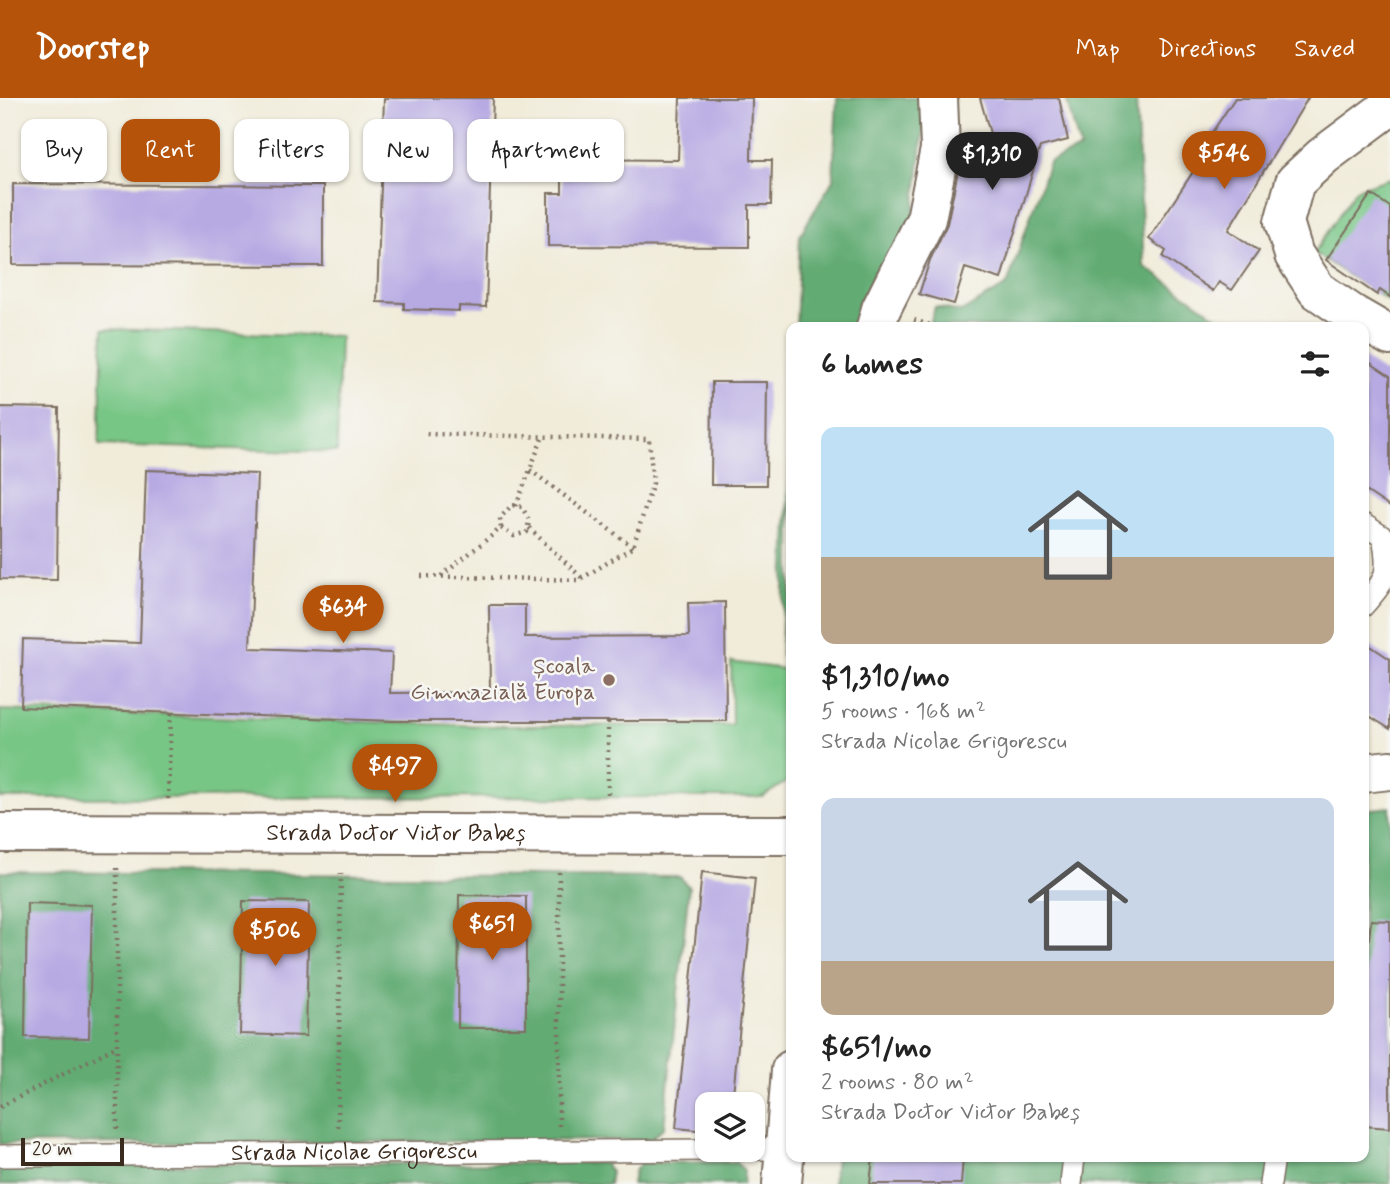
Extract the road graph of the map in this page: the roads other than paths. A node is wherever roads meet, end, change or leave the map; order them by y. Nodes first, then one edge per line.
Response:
1 (938, 98) edge
2 (1390, 106) edge
3 (891, 322) edge
4 (1366, 322) edge
5 (1369, 324) edge
6 (1390, 336) edge
7 (1369, 528) edge
8 (1369, 599) edge
9 (1390, 770) edge
10 (1369, 772) edge
11 (0, 833) edge
12 (786, 835) edge
13 (786, 1095) edge
14 (695, 1150) edge
15 (0, 1156) edge
16 (773, 1161) edge
17 (1073, 1162) edge
18 (1273, 1162) edge
19 (1070, 1184) edge
20 (1270, 1184) edge

1 - 3 street
2 - 4 street
5 - 6 street
7 - 8 lane
9 - 10 street
11 - 12 street, Strada Doctor Victor Babeș
13 - 16 street
14 - 15 lane, Strada Nicolae Grigorescu
17 - 19 lane
18 - 20 lane

